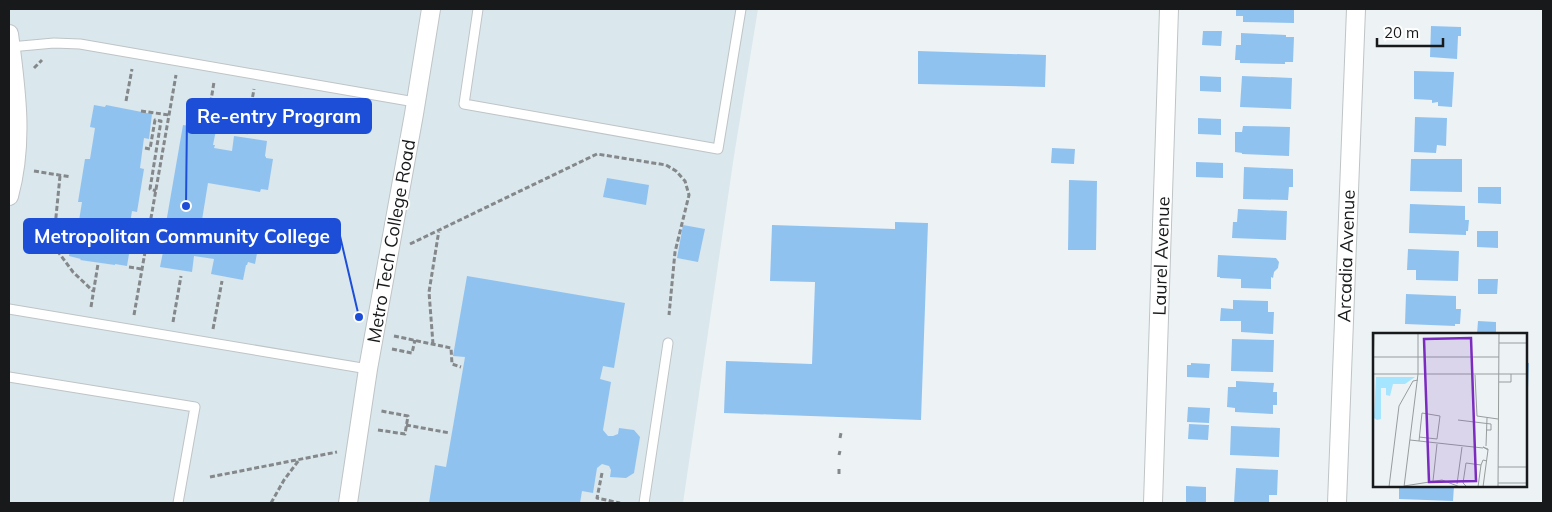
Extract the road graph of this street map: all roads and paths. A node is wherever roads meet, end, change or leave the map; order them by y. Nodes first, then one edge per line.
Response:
1 (431, 9) edge
2 (478, 9) edge
3 (741, 9) edge
4 (1169, 9) edge
5 (1356, 9) edge
6 (10, 40) edge
7 (132, 66) dead end
8 (176, 74) dead end
9 (215, 81) dead end
10 (254, 88) dead end
11 (126, 100) dead end
12 (416, 102) junction
13 (141, 110) dead end
14 (169, 116) junction
15 (207, 125) dead end
16 (246, 134) dead end
17 (145, 148) dead end
18 (32, 170) dead end
19 (60, 176) junction
20 (71, 177) dead end
21 (156, 191) junction
22 (9, 196) edge
23 (439, 230) junction
24 (403, 247) dead end
25 (98, 264) dead end
26 (129, 267) dead end
27 (142, 269) junction
28 (181, 276) dead end
29 (222, 281) dead end
30 (93, 291) junction
31 (91, 303) dead end
32 (9, 309) edge
33 (669, 315) dead end
34 (134, 316) dead end
35 (174, 319) dead end
36 (214, 326) dead end
37 (388, 334) dead end
38 (415, 340) junction
39 (668, 343) dead end
40 (433, 344) junction
41 (386, 348) dead end
42 (461, 367) dead end
43 (368, 369) junction
44 (9, 377) edge
45 (376, 410) dead end
46 (406, 425) junction
47 (450, 433) dead end
48 (840, 433) dead end
49 (840, 438) dead end
50 (356, 443) junction
51 (299, 460) junction
52 (839, 468) dead end
53 (602, 473) dead end
54 (839, 474) dead end
55 (210, 477) dead end
56 (178, 503) edge
57 (271, 503) edge
58 (348, 503) edge
59 (620, 503) edge
60 (644, 503) edge
61 (1153, 503) edge
62 (1337, 503) edge

1 - 12 street, Metro Tech College Road
2 - 3 lane
4 - 61 street, Laurel Avenue
5 - 62 street, Arcadia Avenue
6 - 12 lane
6 - 22 street
7 - 11 path
8 - 14 path
9 - 15 path
10 - 16 path
12 - 43 street, Metro Tech College Road
13 - 14 path
14 - 21 path
17 - 21 path
18 - 19 path
19 - 20 path
19 - 30 path
21 - 27 path
23 - 24 path
23 - 33 path
23 - 40 path
25 - 30 path
26 - 27 path
27 - 34 path
28 - 35 path
29 - 36 path
30 - 31 path
32 - 43 lane
37 - 38 path
38 - 40 path
38 - 41 path
39 - 60 lane
40 - 42 path
43 - 50 street, Metro Tech College Road
44 - 56 lane
45 - 46 path
46 - 47 path
46 - 50 path
48 - 49 path
50 - 51 path
50 - 58 street, Metro Tech College Road
51 - 55 path
51 - 57 path
52 - 54 path
53 - 59 path

